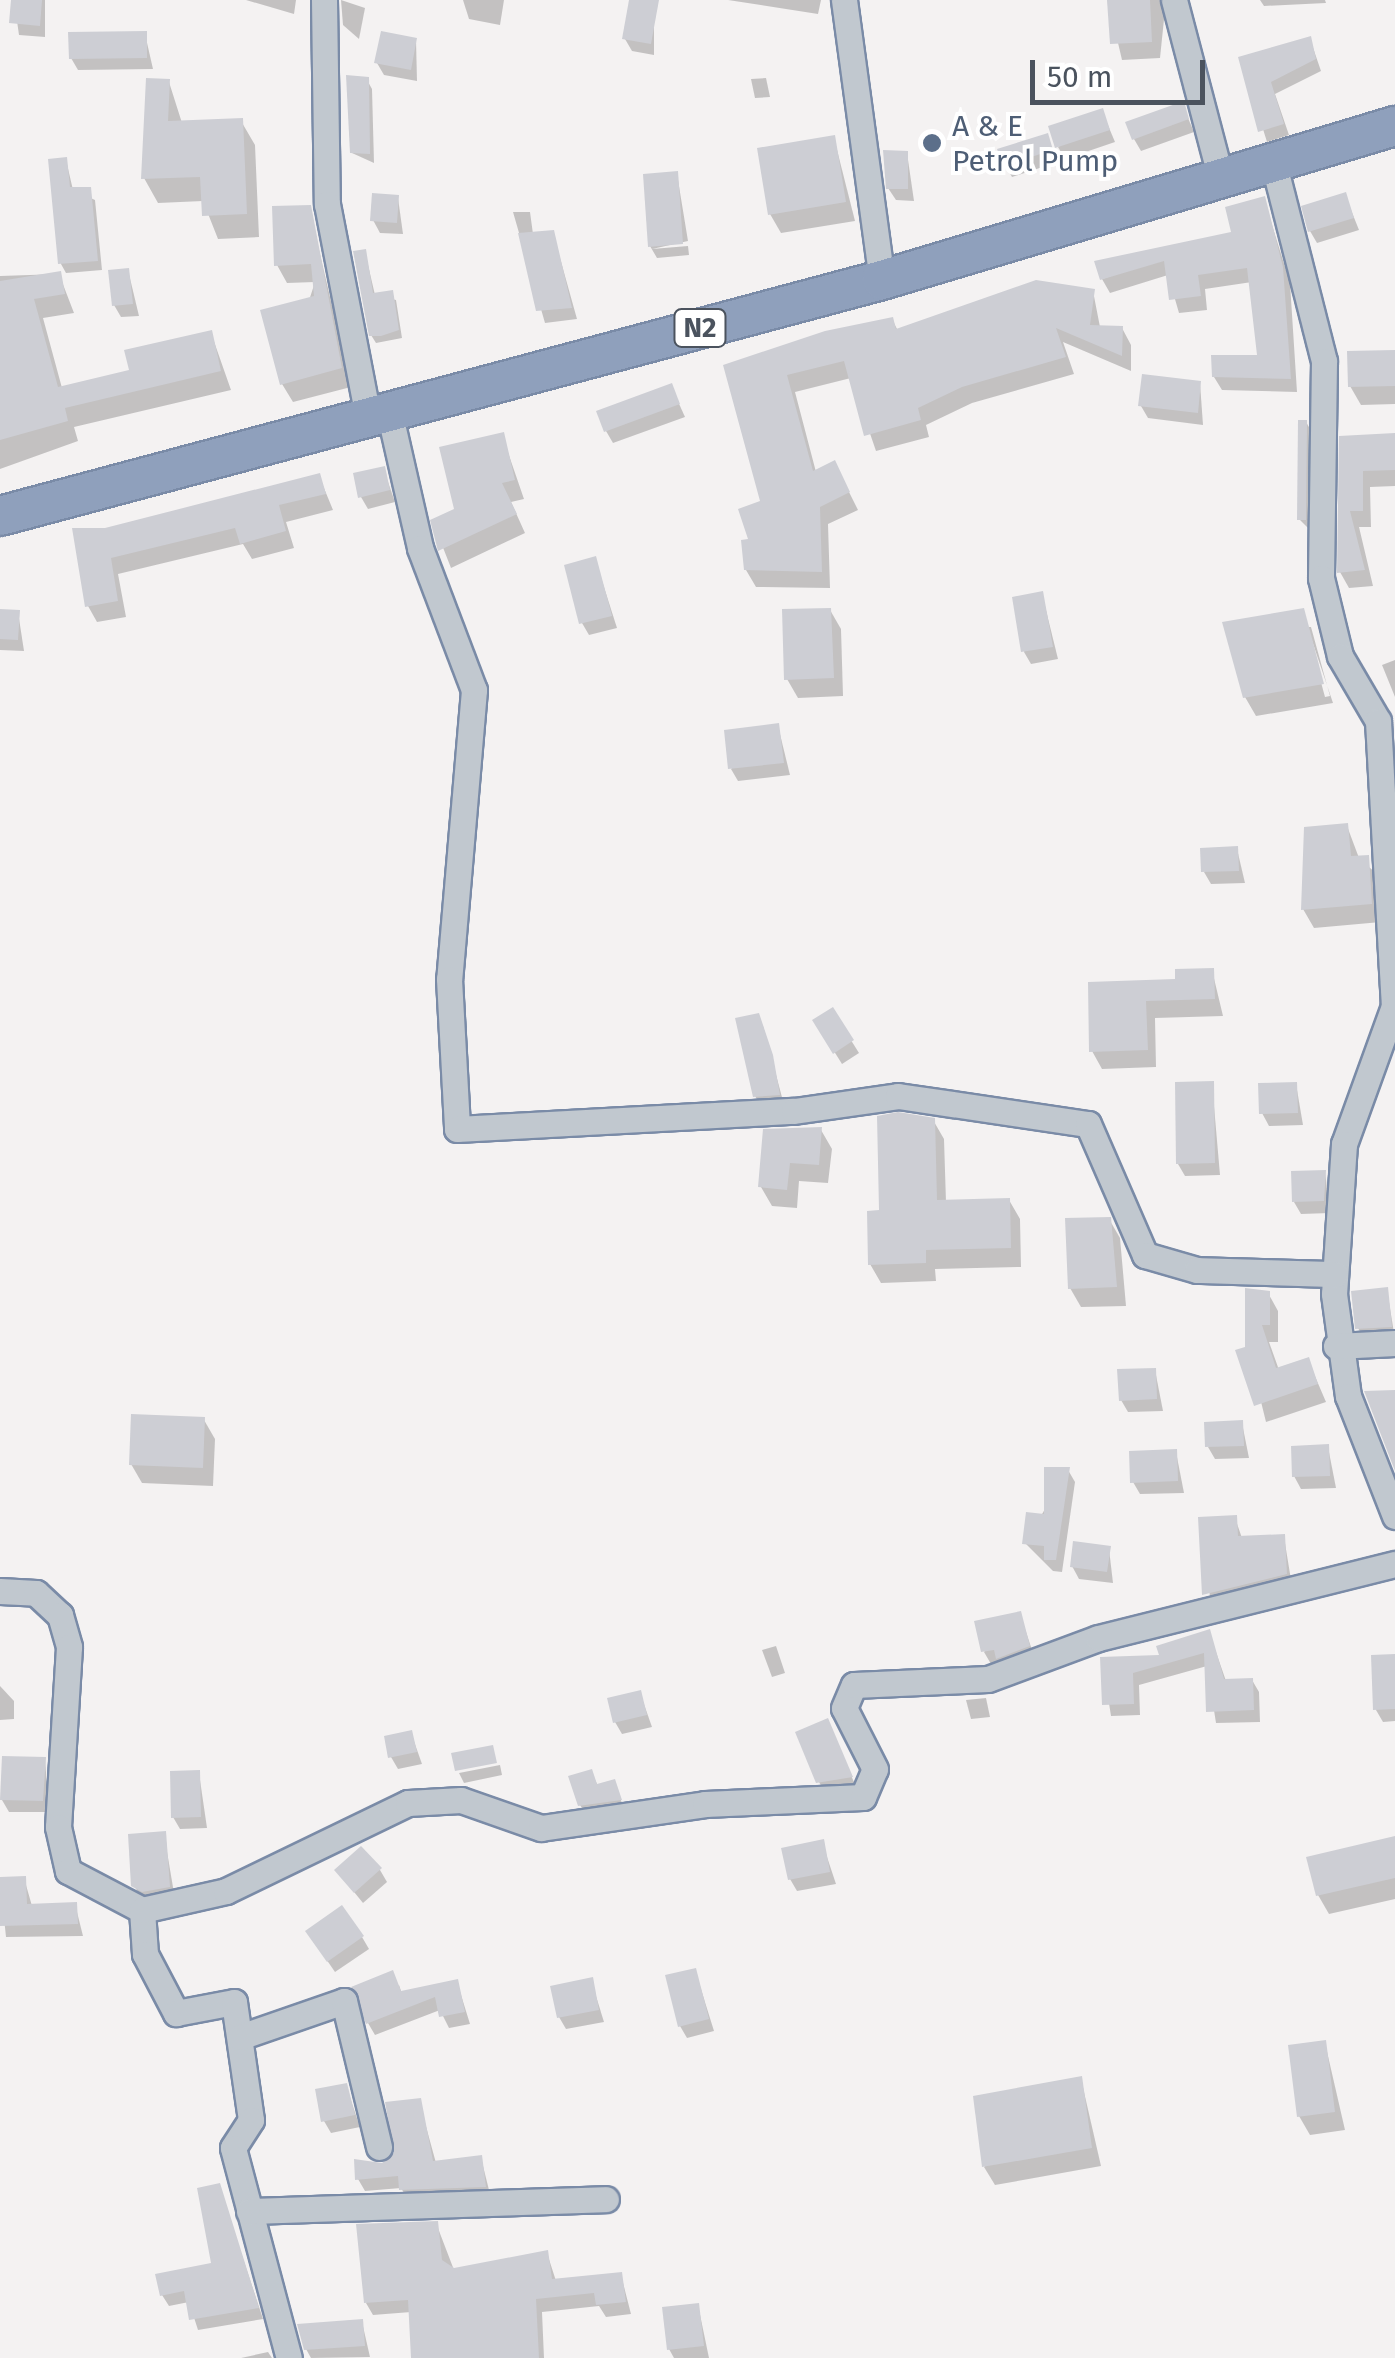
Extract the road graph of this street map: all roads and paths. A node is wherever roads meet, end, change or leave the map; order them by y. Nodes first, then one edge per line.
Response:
1 (324, 0) edge
2 (844, 0) edge
3 (1174, 0) edge
4 (1395, 126) edge
5 (1274, 165) junction
6 (1221, 179) junction
7 (882, 280) junction
8 (378, 414) junction
9 (0, 516) edge
10 (1394, 1006) edge
11 (1335, 1274) junction
12 (1395, 1344) edge
13 (1336, 1346) junction
14 (1395, 1516) edge
15 (1395, 1564) edge
16 (0, 1591) edge
17 (142, 1910) junction
18 (240, 2037) junction
19 (379, 2147) dead end
20 (606, 2199) dead end
21 (249, 2210) junction
22 (289, 2358) edge

1 - 8 street
2 - 7 street
3 - 6 street
4 - 5 highway, N2
5 - 6 highway, N2
5 - 10 street
6 - 7 highway, N2
7 - 8 highway, N2
8 - 9 highway, N2
8 - 11 street
10 - 11 street
11 - 13 street
12 - 13 street
13 - 14 street
15 - 17 street
16 - 17 street
17 - 18 street
18 - 19 street
18 - 21 street
20 - 21 street
21 - 22 street

